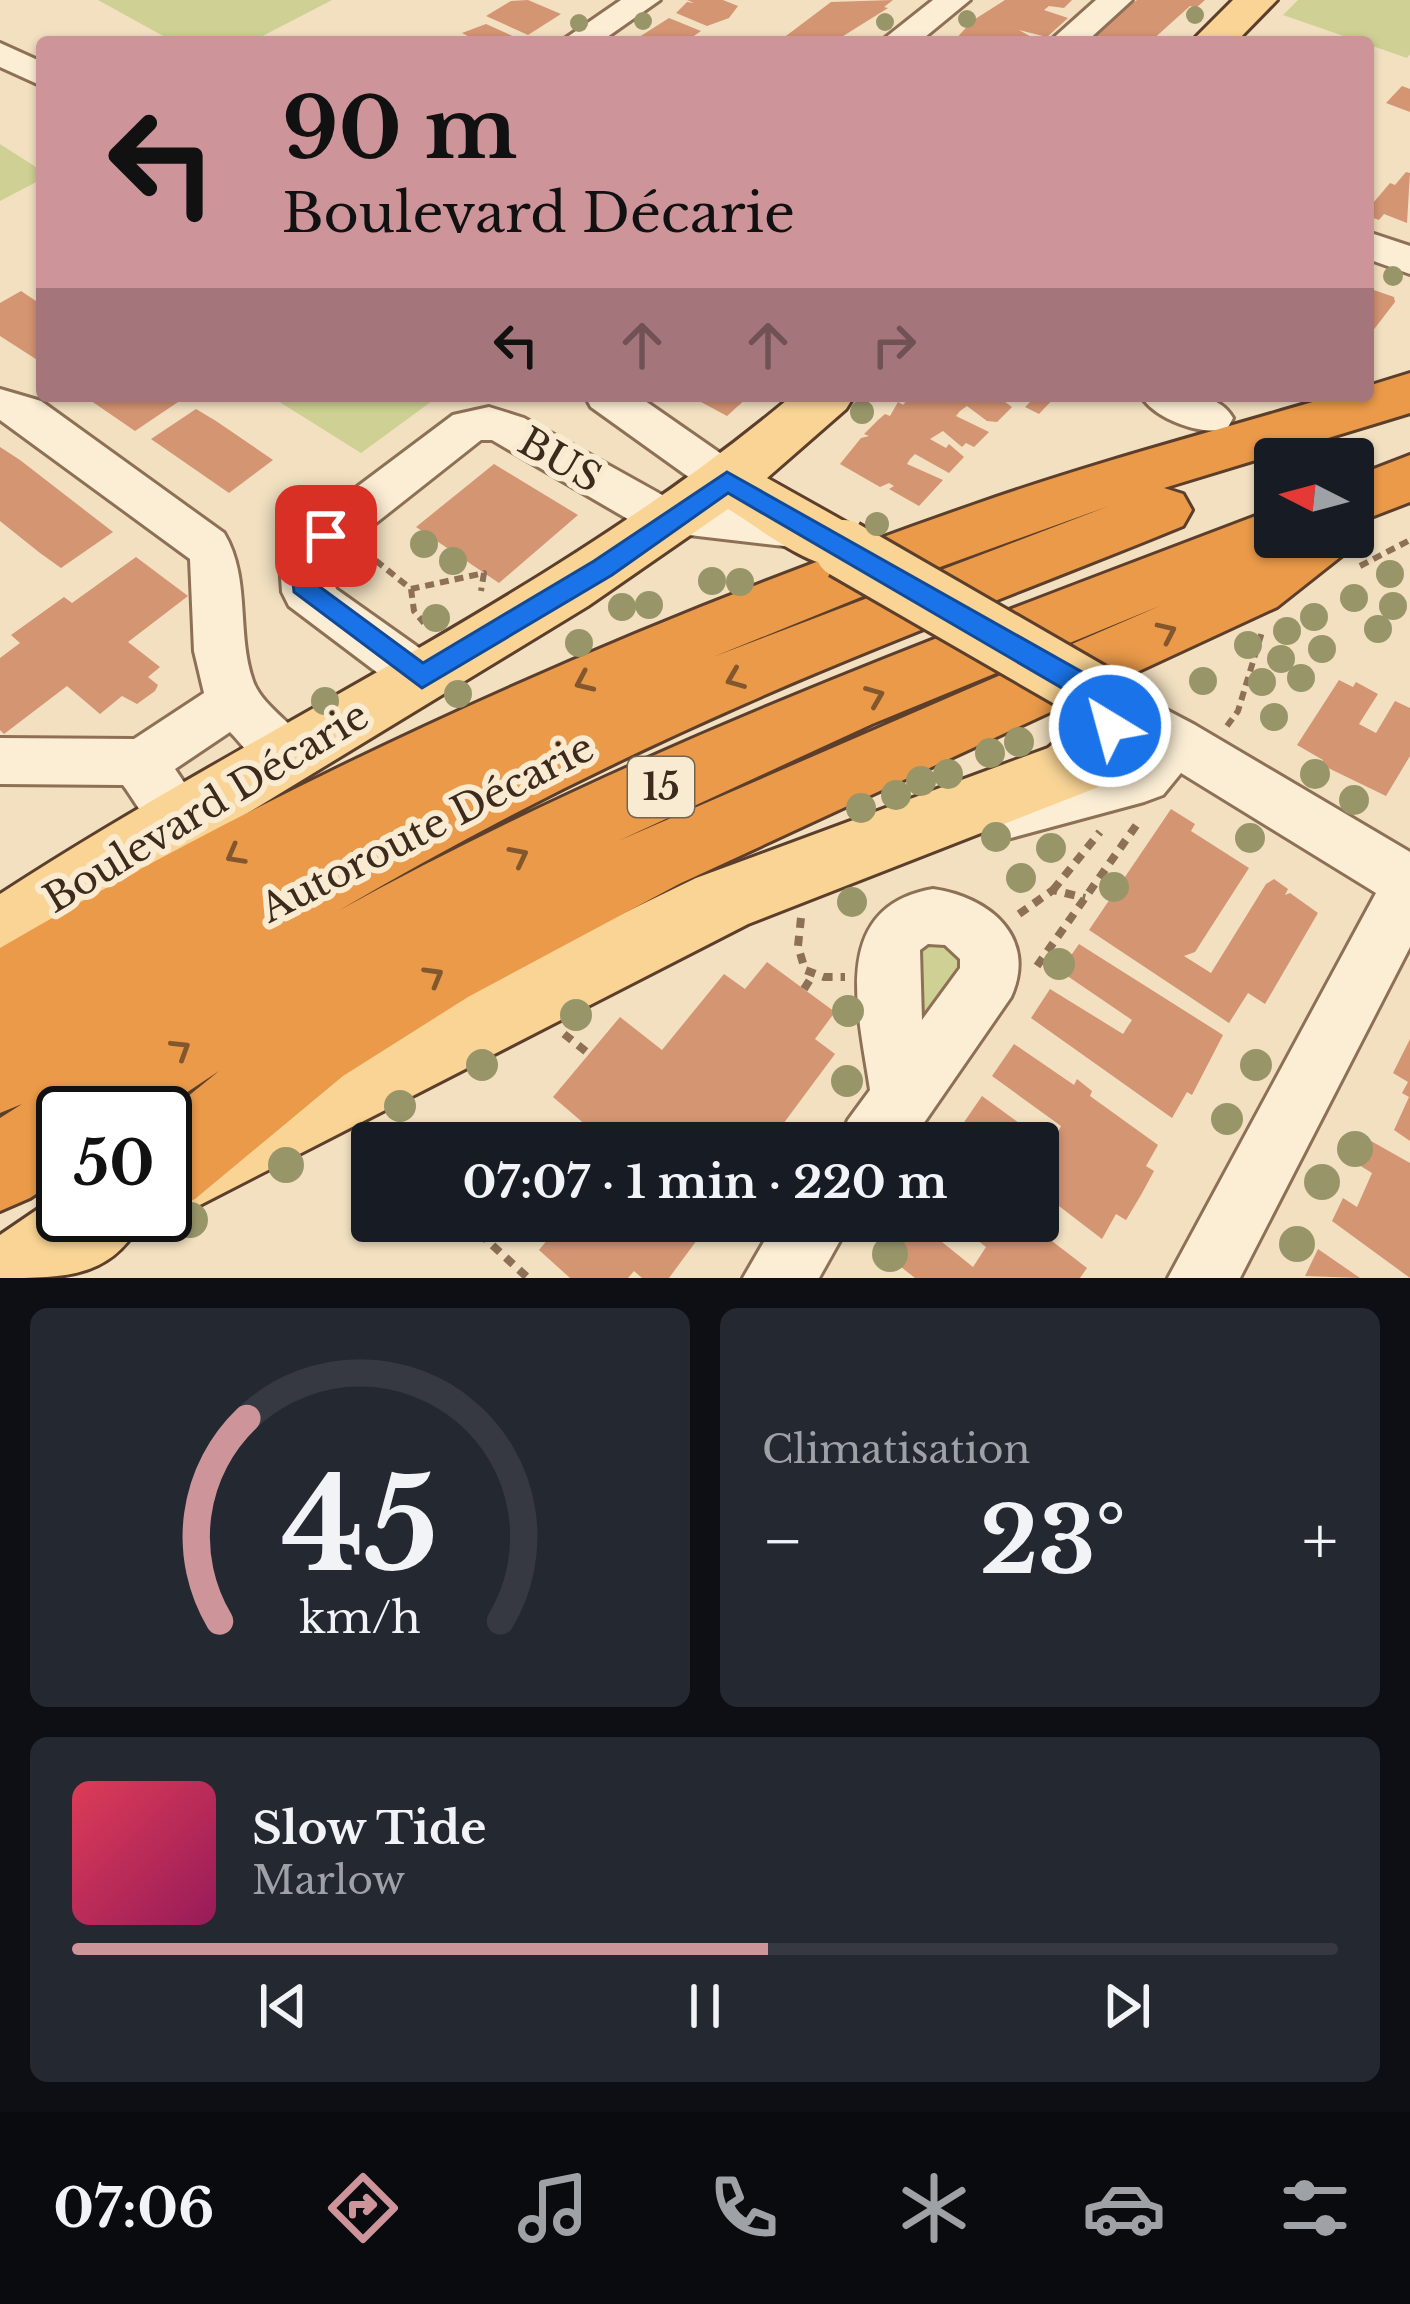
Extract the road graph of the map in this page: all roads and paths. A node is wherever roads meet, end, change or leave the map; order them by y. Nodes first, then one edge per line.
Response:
1 (644, 0) edge
2 (954, 0) edge
3 (1116, 0) edge
4 (1257, 0) edge
5 (587, 36) edge
6 (905, 36) edge
7 (1073, 36) edge
8 (1218, 36) edge
9 (0, 52) edge
10 (36, 73) edge
11 (1374, 246) edge
12 (1410, 261) edge
13 (1410, 393) edge
14 (615, 402) edge
15 (820, 402) edge
16 (1176, 402) edge
17 (1410, 403) edge
18 (0, 404) edge
19 (1211, 418) dead end
20 (1330, 438) edge
21 (1254, 470) edge
22 (727, 481) junction
23 (674, 518) junction
24 (827, 540) junction
25 (367, 541) dead end
26 (1254, 543) edge
27 (364, 550) junction
28 (1295, 558) edge
29 (360, 564) dead end
30 (484, 573) dead end
31 (411, 589) junction
32 (1269, 612) dead end
33 (423, 637) junction
34 (1104, 698) junction
35 (233, 701) junction
36 (1199, 736) junction
37 (286, 754) junction
38 (0, 760) edge
39 (141, 763) junction
40 (1144, 814) dead end
41 (180, 818) junction
42 (1107, 824) dead end
43 (880, 842) junction
44 (1410, 885) edge
45 (1053, 890) junction
46 (1085, 898) junction
47 (802, 908) dead end
48 (1014, 917) dead end
49 (0, 935) edge
50 (1033, 973) dead end
51 (813, 975) junction
52 (848, 976) dead end
53 (804, 989) dead end
54 (0, 991) edge
55 (561, 1032) dead end
56 (589, 1054) dead end
57 (0, 1072) edge
58 (125, 1086) edge
59 (36, 1144) edge
60 (192, 1147) edge
61 (192, 1166) edge
62 (0, 1168) edge
63 (64, 1242) edge
64 (489, 1242) edge
65 (803, 1242) edge
66 (11, 1278) edge
67 (528, 1278) edge
68 (778, 1278) edge
69 (1203, 1278) edge

1 - 5 street
2 - 6 street
3 - 7 street
4 - 8 main road
9 - 10 street
11 - 12 street
13 -> 54 highway
14 - 22 street
15 - 22 main road, Boulevard Décarie
16 - 19 street
17 - 20 highway, Autoroute Décarie / 15
18 - 35 street
21 -> 57 highway, Autoroute Décarie / 15
22 - 23 main road, Boulevard Décarie
22 - 24 main road
23 - 24 street
23 - 33 main road, Boulevard Décarie
23 - 33 street, BUS
24 - 34 main road, bridge
25 - 27 path
58 -> 26 highway, Autoroute Décarie / 15
27 - 29 path
27 - 31 path
60 -> 28 highway
30 - 31 path
31 - 33 path
32 - 36 path
33 - 37 main road, Boulevard Décarie
34 - 36 street
34 - 43 main road
35 - 37 street
35 - 39 street
36 - 43 street
36 - 44 street
37 - 41 main road, Boulevard Décarie
38 - 39 street
39 - 41 street
40 - 46 path
41 - 49 main road, Boulevard Décarie
42 - 45 path
43 - 61 main road
44 - 69 street
45 - 46 path
45 - 48 path
46 - 50 path
47 - 51 path
51 - 52 path
51 - 53 path
55 - 56 path
59 - 62 highway
63 - 66 main road
64 - 67 path
65 - 68 street

